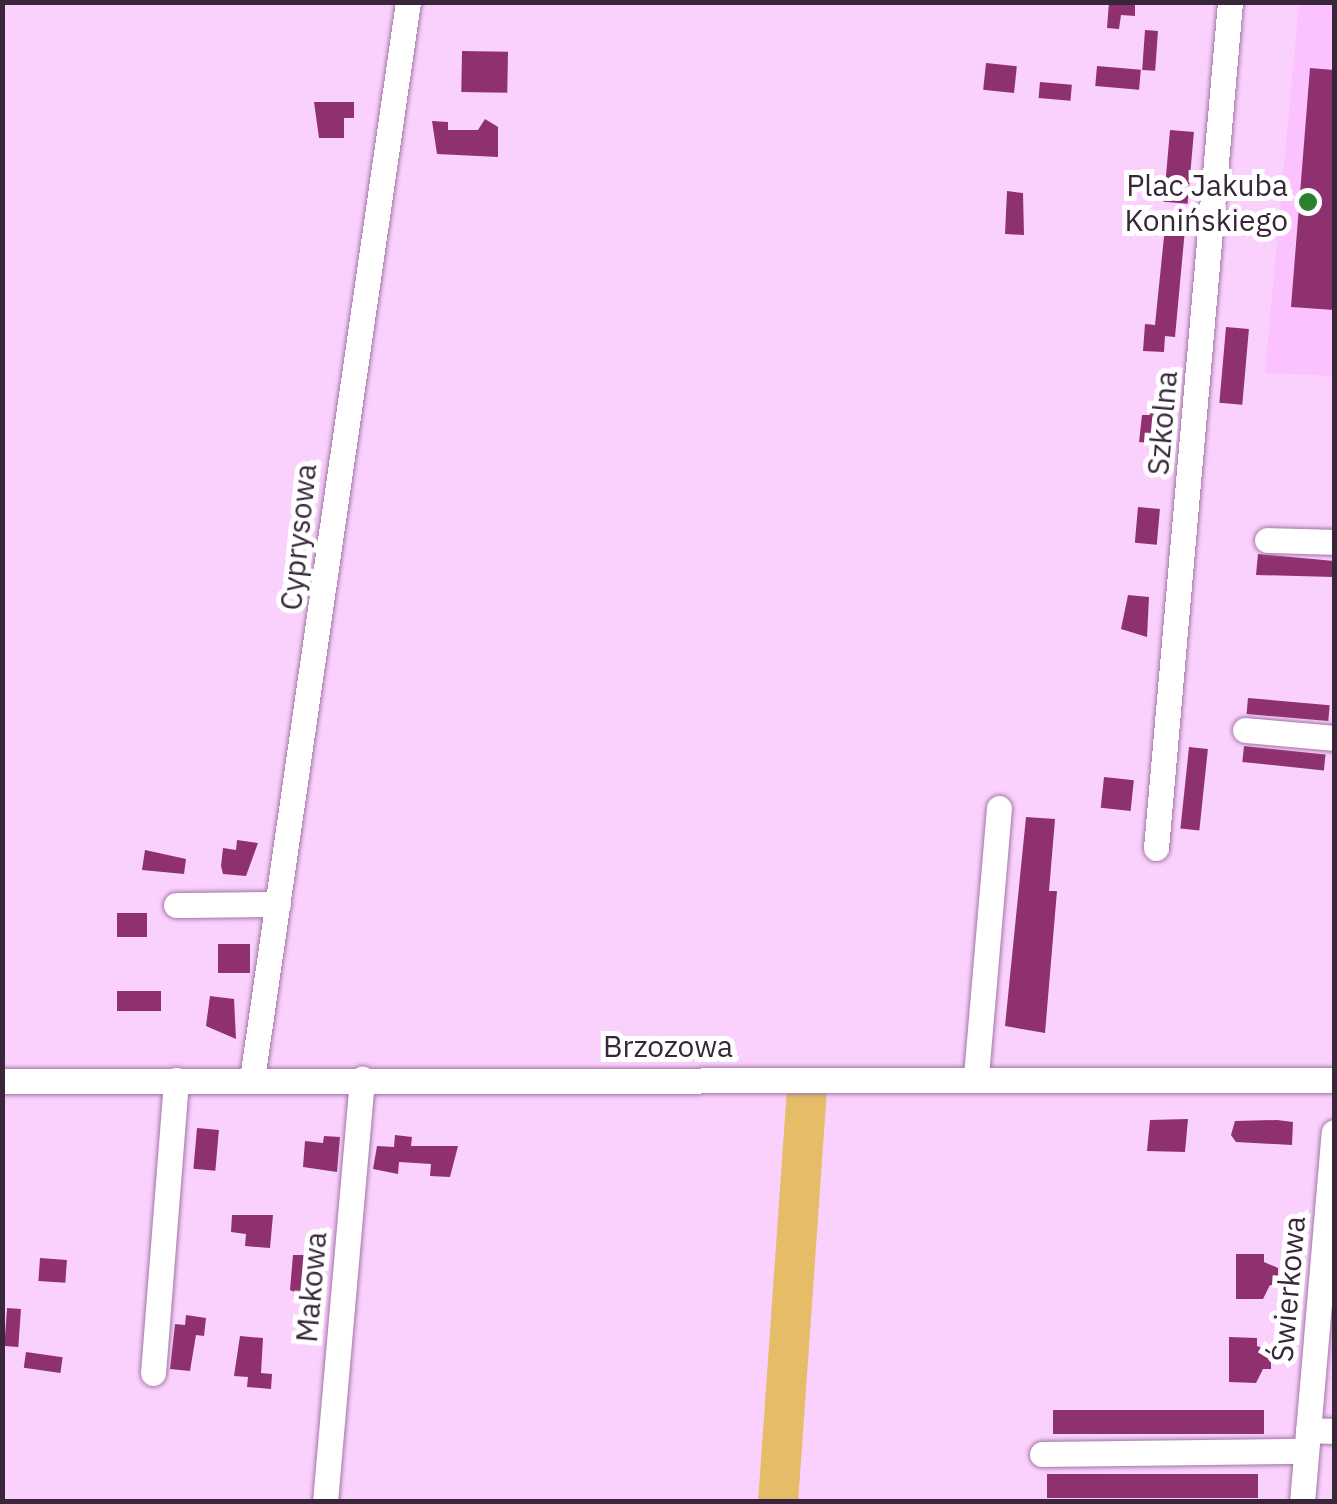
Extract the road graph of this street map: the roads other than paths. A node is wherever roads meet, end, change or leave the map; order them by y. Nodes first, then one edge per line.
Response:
1 (408, 2) edge
2 (1230, 2) edge
3 (1268, 540) dead end
4 (1334, 542) edge
5 (1245, 730) dead end
6 (1334, 738) edge
7 (999, 808) dead end
8 (1156, 848) dead end
9 (176, 904) dead end
10 (278, 904) junction
11 (976, 1076) junction
12 (252, 1079) junction
13 (362, 1079) junction
14 (2, 1080) edge
15 (176, 1080) junction
16 (1334, 1080) edge
17 (1334, 1132) edge
18 (152, 1373) dead end
19 (1334, 1431) edge
20 (1307, 1441) junction
21 (1042, 1454) dead end
22 (325, 1502) edge
23 (1302, 1502) edge

1 - 10 street, Cyprysowa
2 - 8 street, Szkolna
3 - 4 street
5 - 6 street
7 - 11 street
9 - 10 street
10 - 12 street, Cyprysowa
11 - 13 street, Brzozowa
11 - 16 street, Brzozowa
12 - 13 street, Brzozowa
12 - 15 street, Brzozowa
13 - 22 street, Makowa
14 - 15 street, Brzozowa
15 - 18 street
17 - 20 street, Świerkowa
19 - 20 street
20 - 21 street
20 - 23 street, Świerkowa

